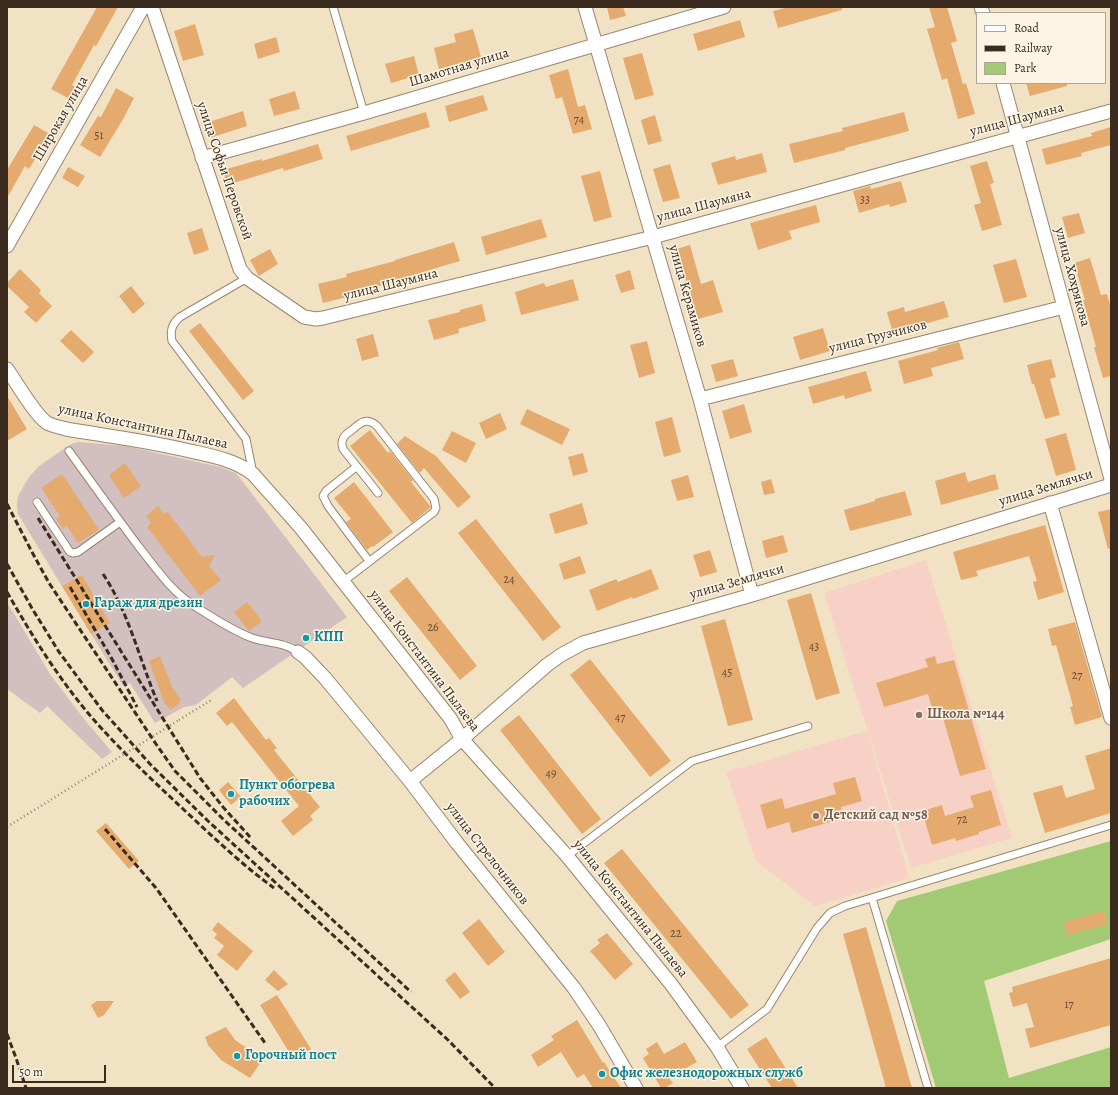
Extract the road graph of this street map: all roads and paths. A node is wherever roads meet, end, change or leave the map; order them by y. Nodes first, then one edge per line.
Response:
1 (143, 7) edge
2 (152, 7) edge
3 (332, 7) edge
4 (585, 7) edge
5 (724, 7) edge
6 (596, 44) junction
7 (1003, 84) edge
8 (1111, 111) edge
9 (364, 113) junction
10 (1019, 136) junction
11 (202, 158) junction
12 (653, 237) junction
13 (7, 246) edge
14 (247, 278) junction
15 (1064, 307) junction
16 (304, 317) joint
17 (7, 369) edge
18 (700, 399) junction
19 (69, 451) dead end
20 (356, 467) junction
21 (253, 474) junction
22 (1111, 479) edge
23 (1111, 485) edge
24 (378, 493) dead end
25 (37, 502) dead end
26 (1050, 503) junction
27 (120, 522) junction
28 (369, 561) junction
29 (344, 581) junction
30 (752, 595) junction
31 (298, 652) joint
32 (213, 699) dead end
33 (1111, 718) edge
34 (808, 726) dead end
35 (462, 739) junction
36 (410, 781) junction
37 (1111, 825) edge
38 (7, 827) edge
39 (568, 856) junction
40 (872, 898) junction
41 (717, 1048) junction
42 (636, 1088) edge
43 (742, 1088) edge
44 (928, 1088) edge

1 - 13 street, Широкая улица
2 - 11 street, улица Софьи Перовской
3 - 9 lane
4 - 6 street, улица Керамиков
5 - 6 street, Шамотная улица
6 - 9 street, Шамотная улица
6 - 12 street, улица Керамиков
7 - 10 street, улица Хохрякова
8 - 10 street, улица Шаумяна
9 - 11 street, Шамотная улица
10 - 12 street, улица Шаумяна
10 - 15 street, улица Хохрякова
11 - 14 street, улица Софьи Перовской
12 - 16 street, улица Шаумяна
12 - 18 street, улица Керамиков
14 - 16 street, улица Софьи Перовской
14 - 21 lane
15 - 18 street, улица Грузчиков
15 - 22 street, улица Хохрякова
17 - 21 street, улица Константина Пылаева
18 - 30 street, улица Керамиков
19 - 27 lane
20 - 24 lane
20 - 28 lane
20 - 28 lane
21 - 29 street, улица Константина Пылаева
23 - 26 street, улица Землячки
25 - 27 lane
26 - 30 street, улица Землячки
26 - 33 street
27 - 31 lane
28 - 29 lane
29 - 35 street, улица Константина Пылаева
30 - 35 street, улица Землячки
31 - 36 street, улица Стрелочников
32 - 38 path, bridge
34 - 39 lane
35 - 36 street, улица Землячки
35 - 39 street, улица Константина Пылаева
36 - 42 street, улица Стрелочников
37 - 40 lane
39 - 41 street, улица Константина Пылаева
40 - 41 lane
40 - 44 lane
41 - 43 street, улица Константина Пылаева

